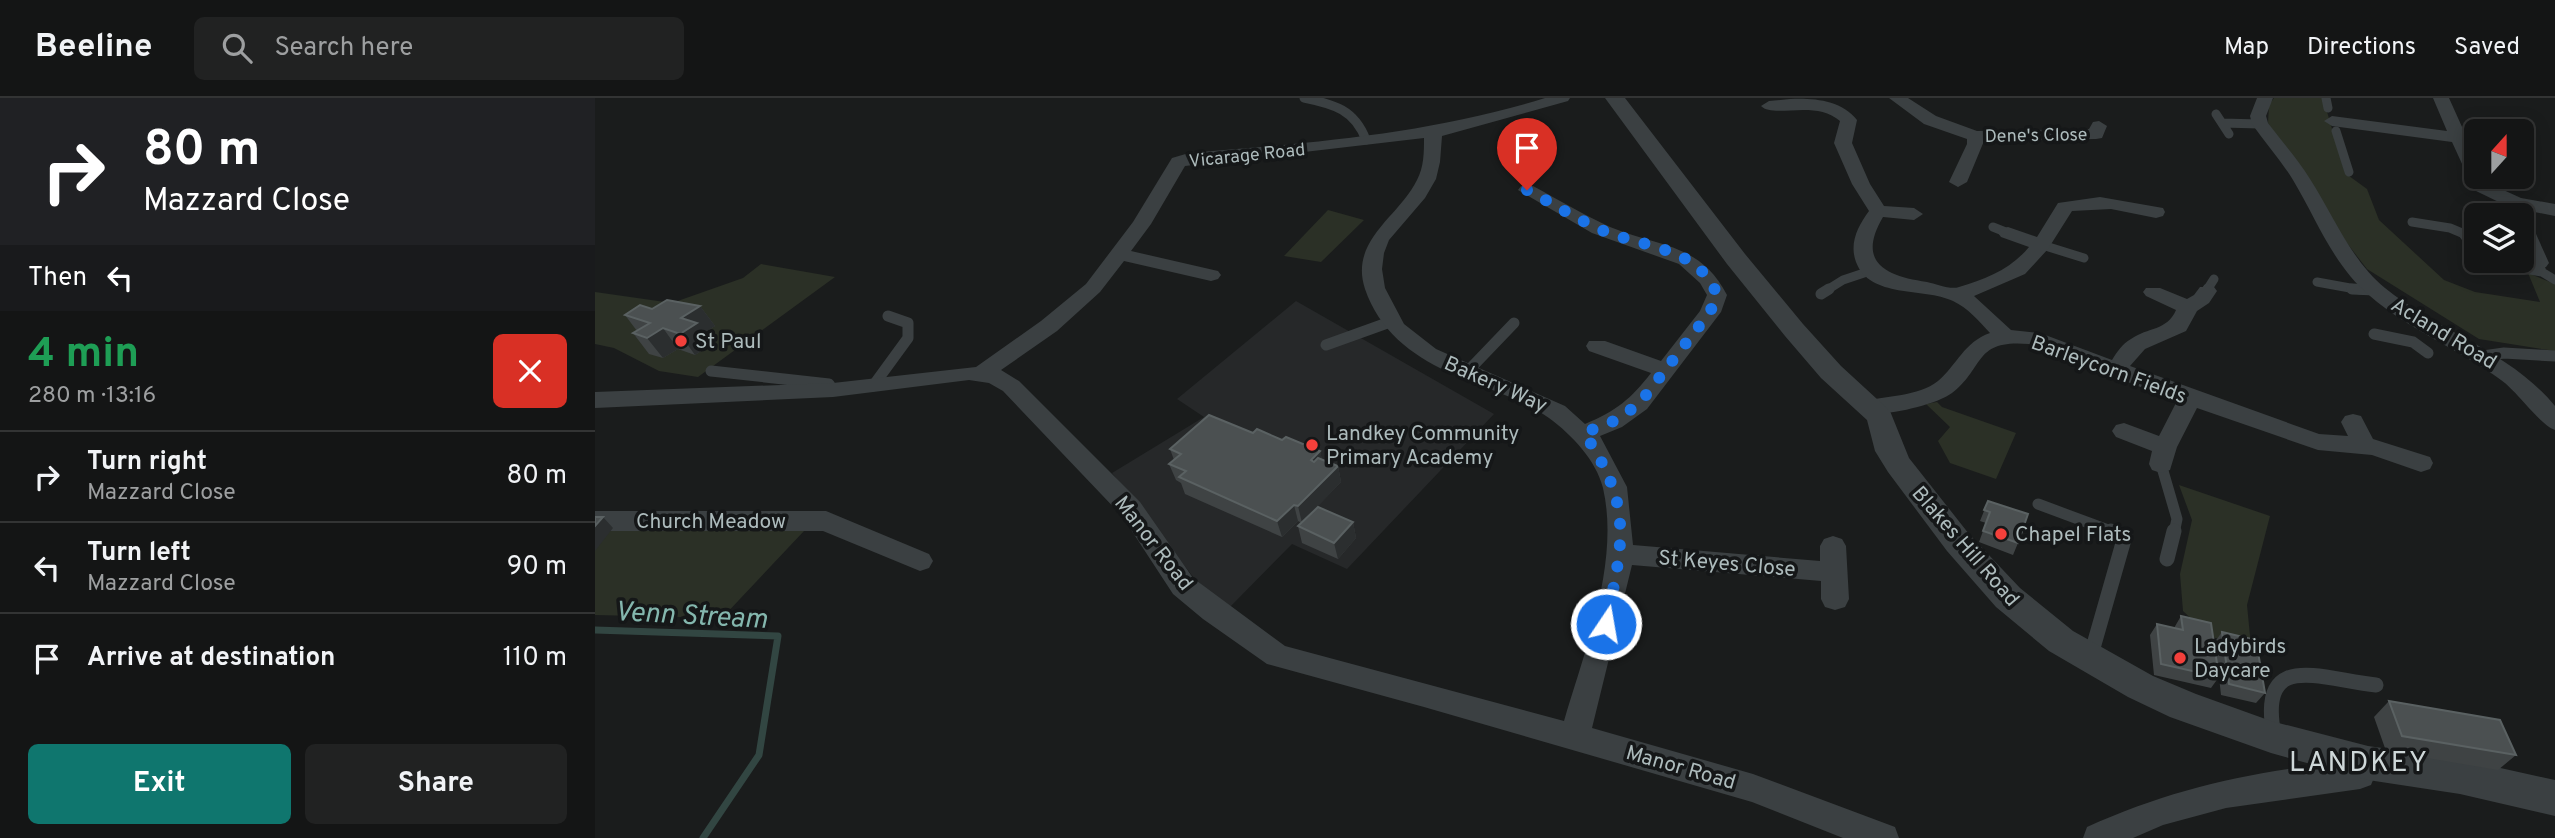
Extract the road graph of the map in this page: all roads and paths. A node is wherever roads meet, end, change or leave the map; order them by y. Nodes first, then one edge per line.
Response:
1 (1304, 98) edge
2 (1562, 98) edge
3 (1615, 98) edge
4 (1897, 98) edge
5 (2265, 98) edge
6 (2441, 98) edge
7 (1762, 107) edge
8 (2216, 114) dead end
9 (2331, 114) edge
10 (2222, 122) junction
11 (2260, 124) junction
12 (1433, 132) junction
13 (2229, 134) dead end
14 (1975, 136) junction
15 (2458, 138) junction
16 (1366, 140) junction
17 (2113, 144) dead end
18 (2349, 172) dead end
19 (1982, 180) dead end
20 (1527, 190) dead end
21 (2507, 203) edge
22 (2534, 209) edge
23 (2555, 210) edge
24 (1878, 211) junction
25 (1914, 214) dead end
26 (2165, 214) dead end
27 (2412, 222) dead end
28 (2000, 230) dead end
29 (2464, 233) edge
30 (2039, 244) junction
31 (1120, 254) junction
32 (2084, 258) dead end
33 (2534, 262) edge
34 (1870, 271) junction
35 (1211, 275) dead end
36 (2555, 280) edge
37 (2317, 282) dead end
38 (2211, 285) dead end
39 (2375, 290) junction
40 (2153, 292) dead end
41 (1821, 294) dead end
42 (1960, 296) junction
43 (2188, 307) junction
44 (888, 316) dead end
45 (1390, 323) junction
46 (1514, 323) dead end
47 (2430, 329) junction
48 (2374, 334) dead end
49 (2005, 337) junction
50 (2413, 342) junction
51 (1326, 345) dead end
52 (1597, 346) dead end
53 (2428, 354) dead end
54 (2483, 356) junction
55 (2555, 356) edge
56 (1665, 370) junction
57 (2116, 370) junction
58 (711, 371) dead end
59 (1467, 372) junction
60 (982, 374) junction
61 (873, 386) junction
62 (833, 390) junction
63 (2190, 398) junction
64 (595, 400) edge
65 (1871, 407) junction
66 (2353, 422) dead end
67 (2555, 422) edge
68 (2124, 431) dead end
69 (1584, 433) junction
70 (2364, 445) junction
71 (2163, 456) junction
72 (2421, 463) dead end
73 (2038, 504) dead end
74 (595, 521) edge
75 (1621, 554) junction
76 (2167, 559) dead end
77 (921, 561) dead end
78 (1835, 599) dead end
79 (2088, 656) junction
80 (2376, 685) dead end
81 (2274, 736) junction
82 (1574, 737) junction
83 (2359, 761) junction
84 (2555, 798) edge
85 (1883, 838) edge
86 (2099, 838) edge

1 - 16 lane
2 - 12 street, Vicarage Road
3 - 65 street, Blakes Hill Road
4 - 14 street, Dene's Close
5 - 11 street
6 - 15 street
7 - 24 street
8 - 10 lane
9 - 15 street
9 - 18 lane
10 - 11 lane
10 - 13 lane
11 - 39 street, Acland Road
12 - 16 street, Vicarage Road
12 - 45 street, Bakery Way
14 - 17 street, Dene's Close
14 - 19 street, Dene's Close
15 - 21 street
16 - 31 street, Vicarage Road
20 - 56 street
22 - 23 street
24 - 25 street
24 - 34 street
26 - 30 street
27 - 29 lane
28 - 30 street
30 - 32 lane
30 - 42 street
31 - 35 street
31 - 60 street, Vicarage Road
33 - 36 lane
34 - 41 lane
34 - 42 street
37 - 39 lane
38 - 43 street
39 - 47 street, Acland Road
40 - 43 street
42 - 49 street
43 - 57 street
44 - 61 lane
45 - 51 lane
45 - 59 street, Bakery Way
46 - 59 lane
47 - 50 lane
47 - 54 street, Acland Road
48 - 50 lane
49 - 57 street, Barleycorn Fields
49 - 65 street, Barleycorn Fields
50 - 53 lane
52 - 56 street
54 - 55 lane
54 - 67 street, Acland Road
56 - 69 street
57 - 63 street, Barleycorn Fields
58 - 62 lane
59 - 69 street, Bakery Way
60 - 61 street, Manor Road
60 - 82 street, Manor Road
61 - 62 street, Manor Road
62 - 64 street, Manor Road
63 - 70 street, Barleycorn Fields
63 - 71 street
65 - 79 street, Blakes Hill Road
66 - 70 street
68 - 71 street
69 - 75 street, Bakery Way
70 - 72 street, Barleycorn Fields
71 - 76 lane
73 - 79 lane
74 - 77 street, Church Meadow
75 - 78 street, St Keyes Close
75 - 82 street, Bakery Way
79 - 81 street, Blakes Hill Road
80 - 81 lane
81 - 83 street, Blakes Hill Road
82 - 85 street, Manor Road
83 - 84 street, Blakes Hill Road
83 - 86 street

